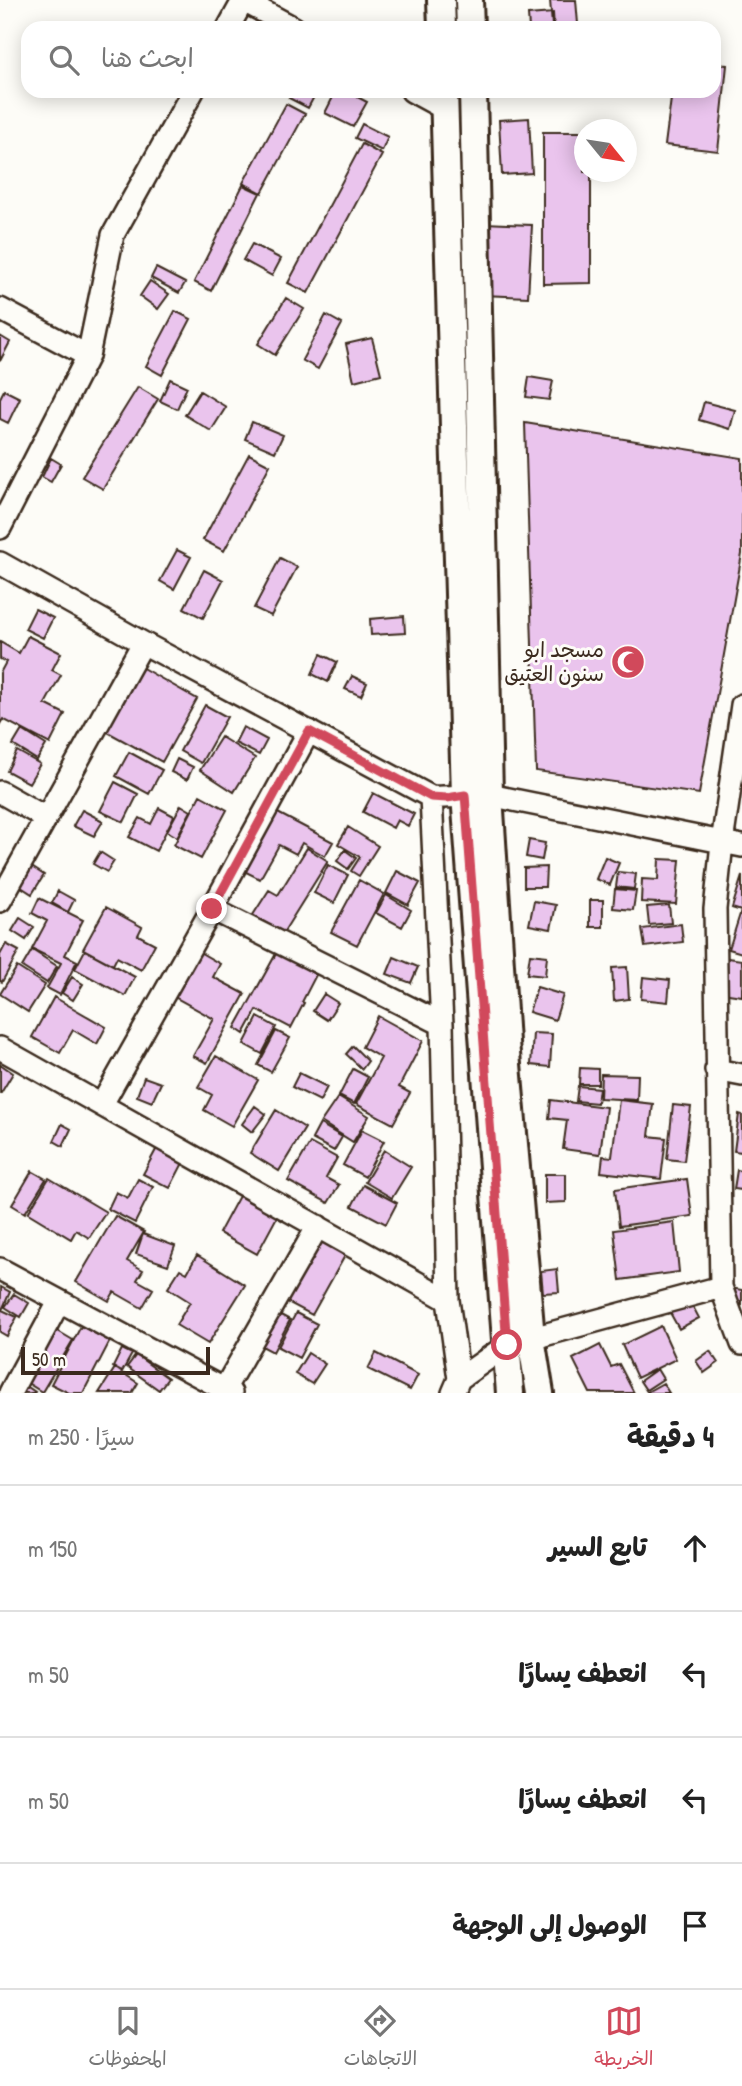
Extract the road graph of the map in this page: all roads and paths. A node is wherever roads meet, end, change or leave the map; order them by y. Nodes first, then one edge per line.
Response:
1 (441, 0) edge
2 (469, 0) edge
3 (243, 1) edge
4 (232, 21) edge
5 (281, 21) edge
6 (442, 21) edge
7 (470, 21) edge
8 (189, 98) edge
9 (473, 98) edge
10 (445, 100) edge
11 (0, 309) edge
12 (88, 356) junction
13 (0, 528) edge
14 (0, 563) edge
15 (143, 643) junction
16 (742, 705) edge
17 (309, 731) junction
18 (0, 792) edge
19 (477, 795) junction
20 (431, 797) junction
21 (46, 818) junction
22 (732, 845) edge
23 (0, 901) edge
24 (212, 909) junction
25 (442, 1024) junction
26 (0, 1048) edge
27 (716, 1070) junction
28 (742, 1075) edge
29 (102, 1104) junction
30 (318, 1226) junction
31 (0, 1269) edge
32 (721, 1287) junction
33 (448, 1300) junction
34 (60, 1302) junction
35 (519, 1342) junction
36 (742, 1345) edge
37 (456, 1386) edge
38 (226, 1392) edge
39 (10, 1393) edge
40 (510, 1393) edge
41 (540, 1393) edge

1 - 6 street
2 - 7 street
3 - 4 street
3 - 5 street
8 - 12 street
9 - 19 street
10 - 19 street
11 - 12 street
12 - 13 street
14 - 15 street
15 - 17 street
15 - 21 street
16 - 22 street
17 - 20 street
17 - 24 street
18 - 21 street
19 - 20 street
19 - 22 street
19 - 35 street
20 - 25 street
21 - 23 street
22 - 27 street
24 - 25 street
24 - 29 street
25 - 33 street
26 - 29 street
27 - 28 street
27 - 32 street
29 - 30 street
30 - 33 street
30 - 38 street
31 - 34 street
32 - 35 street
32 - 36 street
33 - 37 street
34 - 38 street
34 - 39 street
35 - 37 street
35 - 40 street
35 - 41 street

